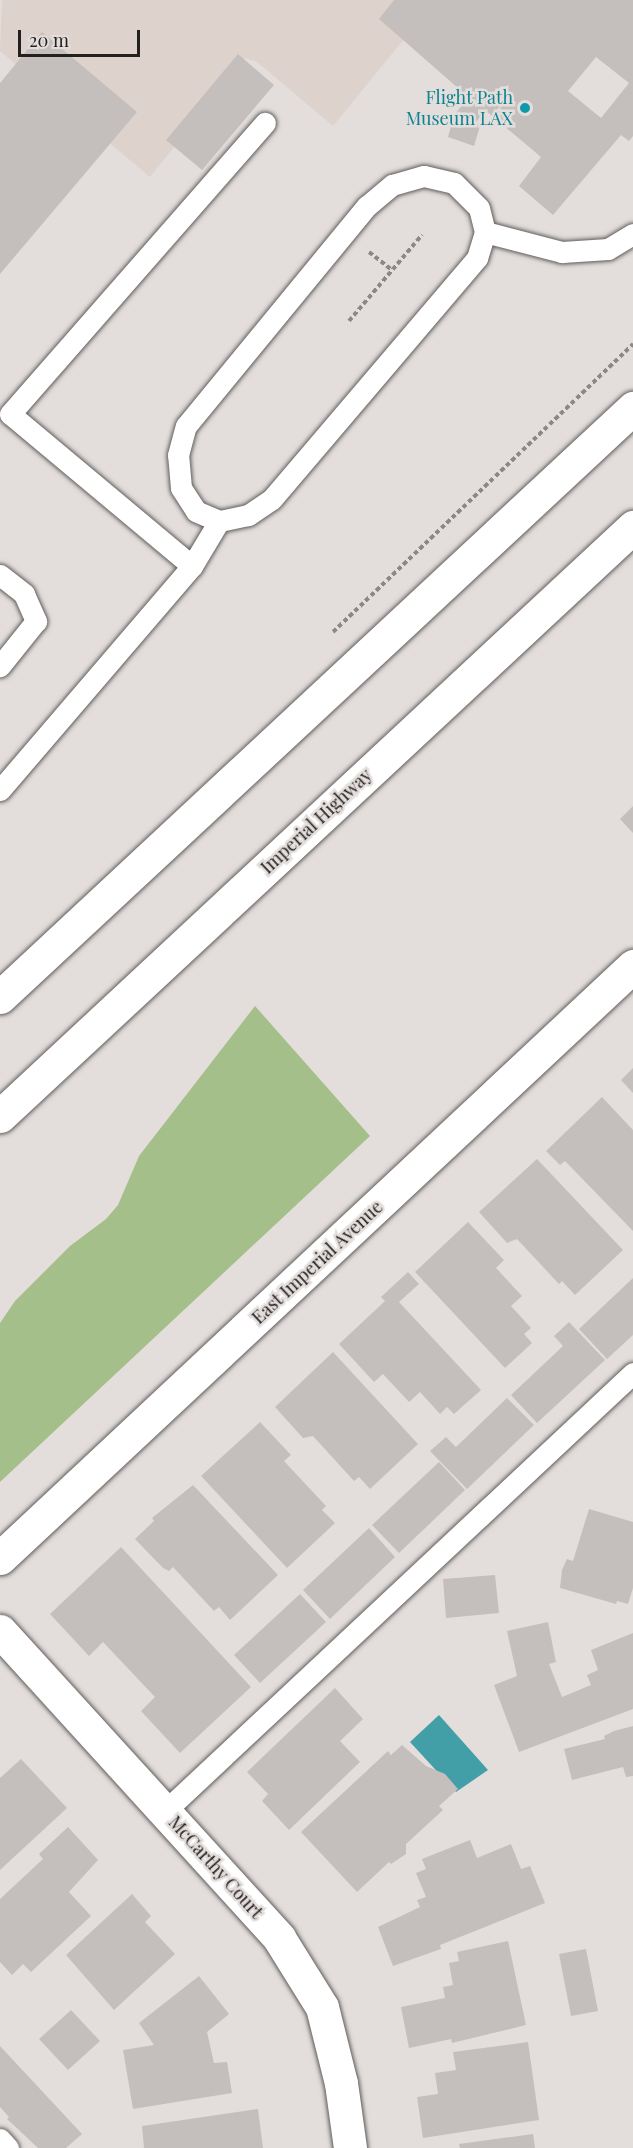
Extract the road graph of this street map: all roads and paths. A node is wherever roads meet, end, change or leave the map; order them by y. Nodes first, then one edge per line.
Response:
1 (265, 123) dead end
2 (485, 232) junction
3 (422, 234) dead end
4 (633, 234) edge
5 (366, 250) dead end
6 (392, 270) junction
7 (349, 321) dead end
8 (633, 344) edge
9 (633, 408) edge
10 (5, 419) edge
11 (219, 521) junction
12 (633, 527) edge
13 (192, 566) junction
14 (0, 575) edge
15 (327, 638) dead end
16 (0, 666) edge
17 (0, 790) edge
18 (633, 966) edge
19 (0, 997) edge
20 (0, 1116) edge
21 (633, 1372) edge
22 (0, 1558) edge
23 (0, 1631) edge
24 (165, 1811) junction
25 (0, 2139) edge
26 (8, 2148) edge
27 (350, 2148) edge

1 - 10 lane
2 - 4 lane
2 - 11 lane
2 - 11 lane
3 - 6 path
5 - 6 path
6 - 7 path
8 - 15 path
9 - 19 main road
10 - 13 lane
11 - 13 lane
12 - 20 main road, Imperial Highway
13 - 17 lane
14 - 16 lane
18 - 22 main road, East Imperial Avenue
21 - 24 lane
23 - 24 main road, McCarthy Court
24 - 27 main road, McCarthy Court
25 - 26 lane

